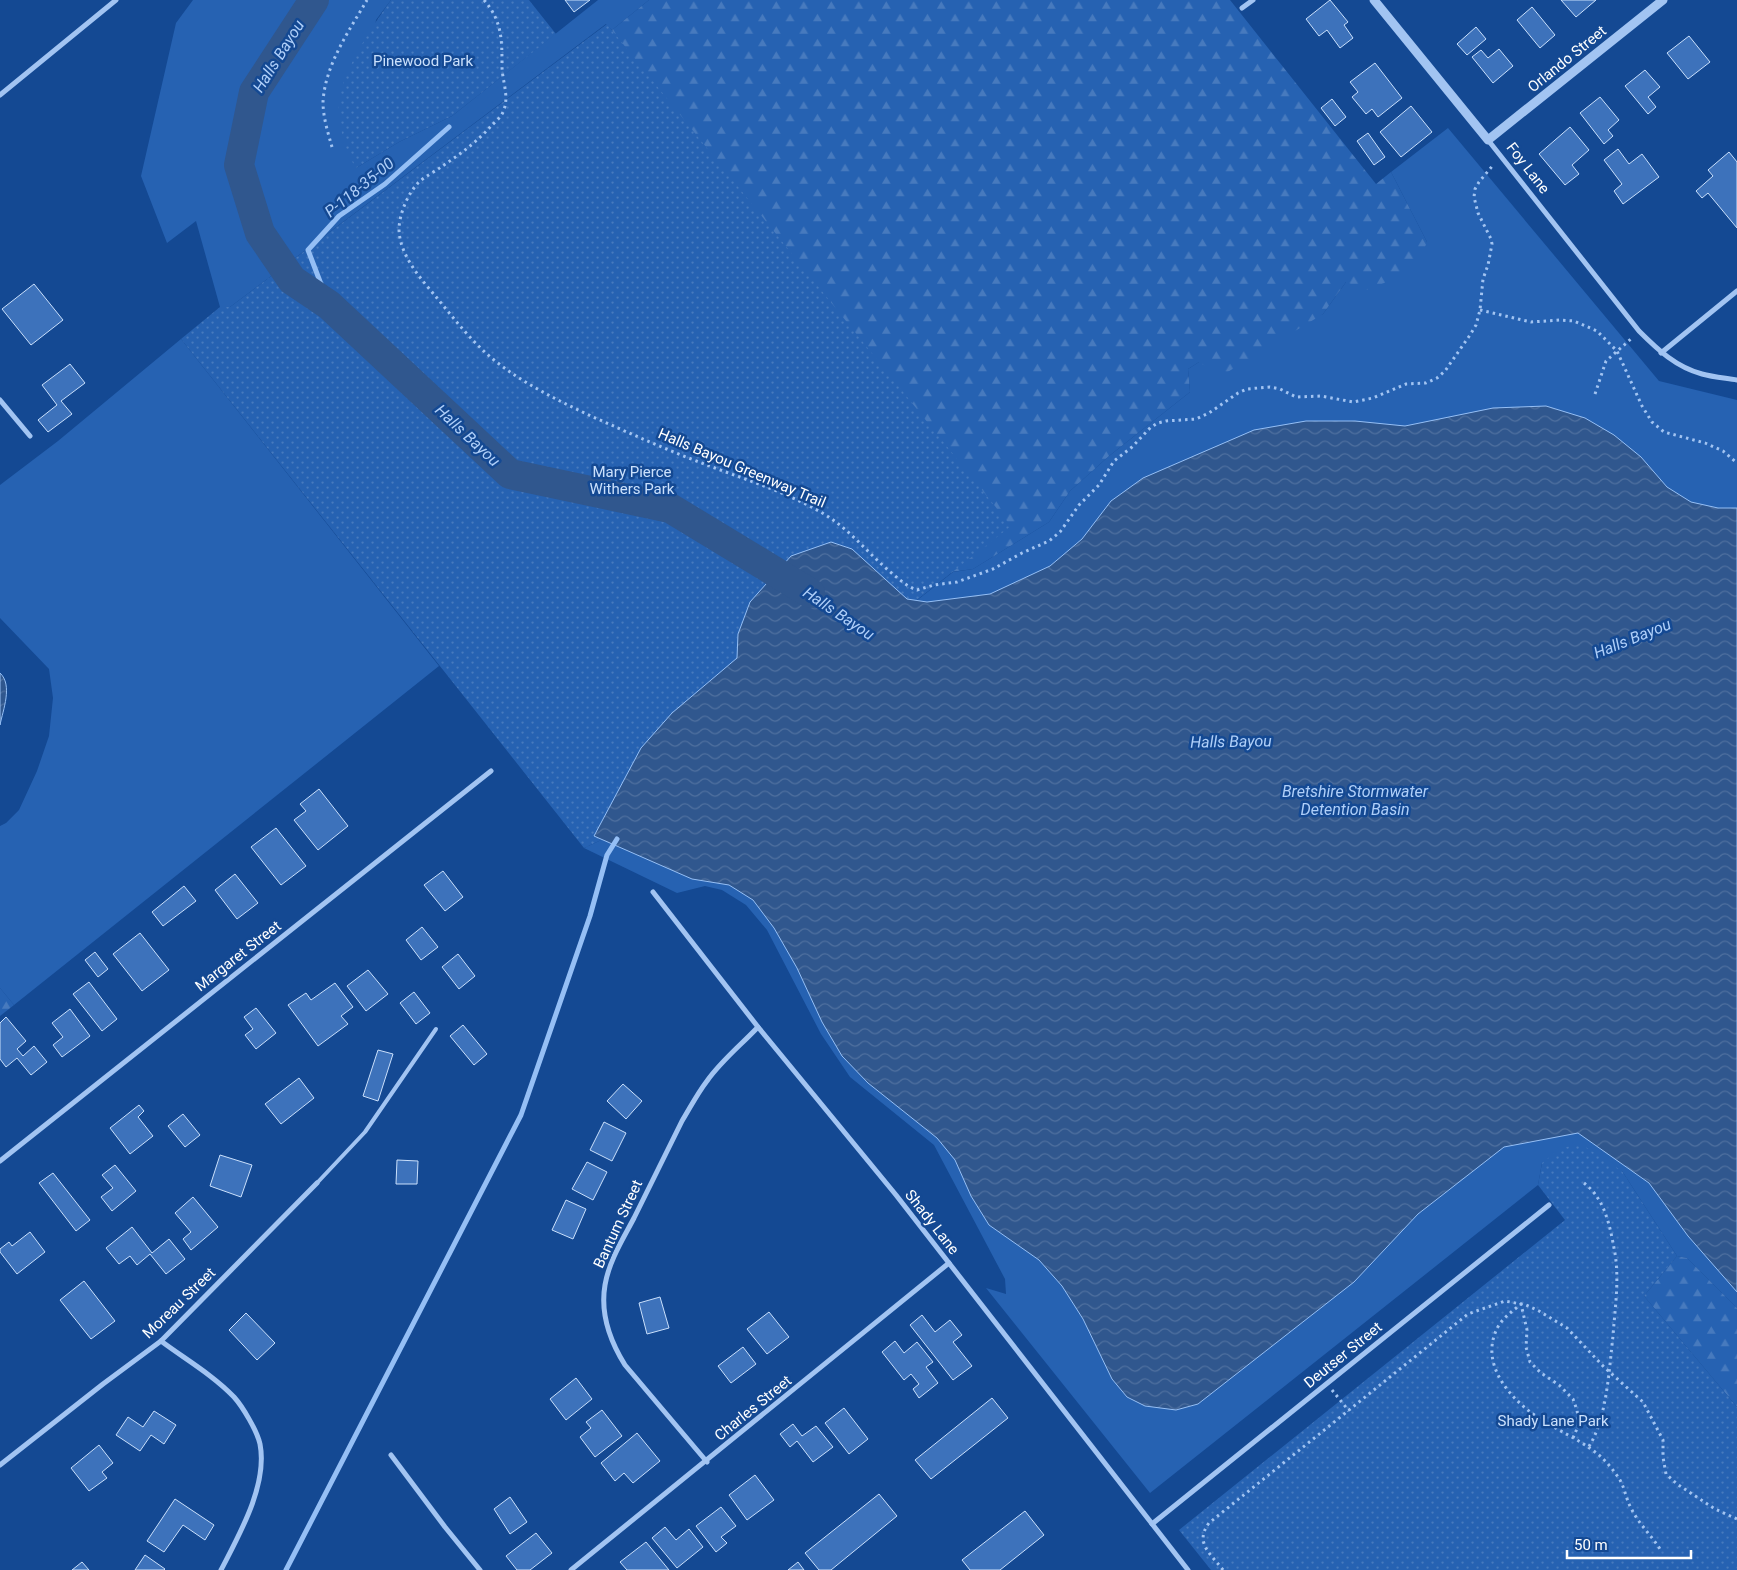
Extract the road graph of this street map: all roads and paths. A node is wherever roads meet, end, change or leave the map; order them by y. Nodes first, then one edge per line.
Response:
1 (116, 0) edge
2 (367, 0) edge
3 (484, 0) edge
4 (1253, 0) edge
5 (1374, 0) edge
6 (1663, 0) edge
7 (1242, 8) dead end
8 (0, 95) edge
9 (1488, 140) junction
10 (332, 147) dead end
11 (1502, 158) junction
12 (1737, 291) edge
13 (1480, 310) junction
14 (1639, 331) junction
15 (1616, 351) junction
16 (1661, 353) junction
17 (1737, 380) edge
18 (1595, 394) dead end
19 (0, 400) edge
20 (30, 436) dead end
21 (1737, 464) edge
22 (491, 771) dead end
23 (653, 892) dead end
24 (758, 1027) junction
25 (436, 1029) dead end
26 (0, 1161) edge
27 (317, 1183) joint
28 (1584, 1183) dead end
29 (1549, 1205) dead end
30 (949, 1263) junction
31 (1521, 1304) junction
32 (161, 1341) junction
33 (1609, 1371) junction
34 (1327, 1384) junction
35 (1349, 1411) junction
36 (1573, 1438) junction
37 (1588, 1448) junction
38 (392, 1455) dead end
39 (706, 1462) junction
40 (0, 1466) edge
41 (1737, 1519) edge
42 (1152, 1524) junction
43 (1660, 1549) dead end
44 (221, 1570) edge
45 (480, 1570) edge
46 (571, 1570) edge
47 (1188, 1570) edge
48 (1223, 1570) edge

1 - 8 street
2 - 10 path
3 - 13 path, Halls Bayou Greenway Trail
4 - 7 street
5 - 9 street, Foy Lane
6 - 9 street, Orlando Street
9 - 11 street, Foy Lane
11 - 13 path, Halls Bayou Greenway Trail
11 - 14 street, Foy Lane
12 - 16 street
13 - 15 path
14 - 15 path
14 - 16 street, Foy Lane
15 - 18 path
15 - 21 path
16 - 17 street, Foy Lane
19 - 20 street
22 - 26 street, Margaret Street
23 - 24 street, Shady Lane
24 - 30 street, Shady Lane
24 - 39 street, Bantum Street
25 - 27 lane
27 - 32 street, Moreau Street
28 - 33 path
29 - 34 street, Deutser Street
30 - 39 street, Charles Street
30 - 42 street, Shady Lane
31 - 33 path
31 - 35 path
31 - 36 path
31 - 36 path
32 - 40 street, Moreau Street
32 - 44 street
33 - 37 path
33 - 41 path
34 - 35 path
34 - 42 street, Deutser Street
35 - 48 path
36 - 37 path
37 - 43 path
38 - 45 street
39 - 46 street, Charles Street
42 - 47 street, Shady Lane

